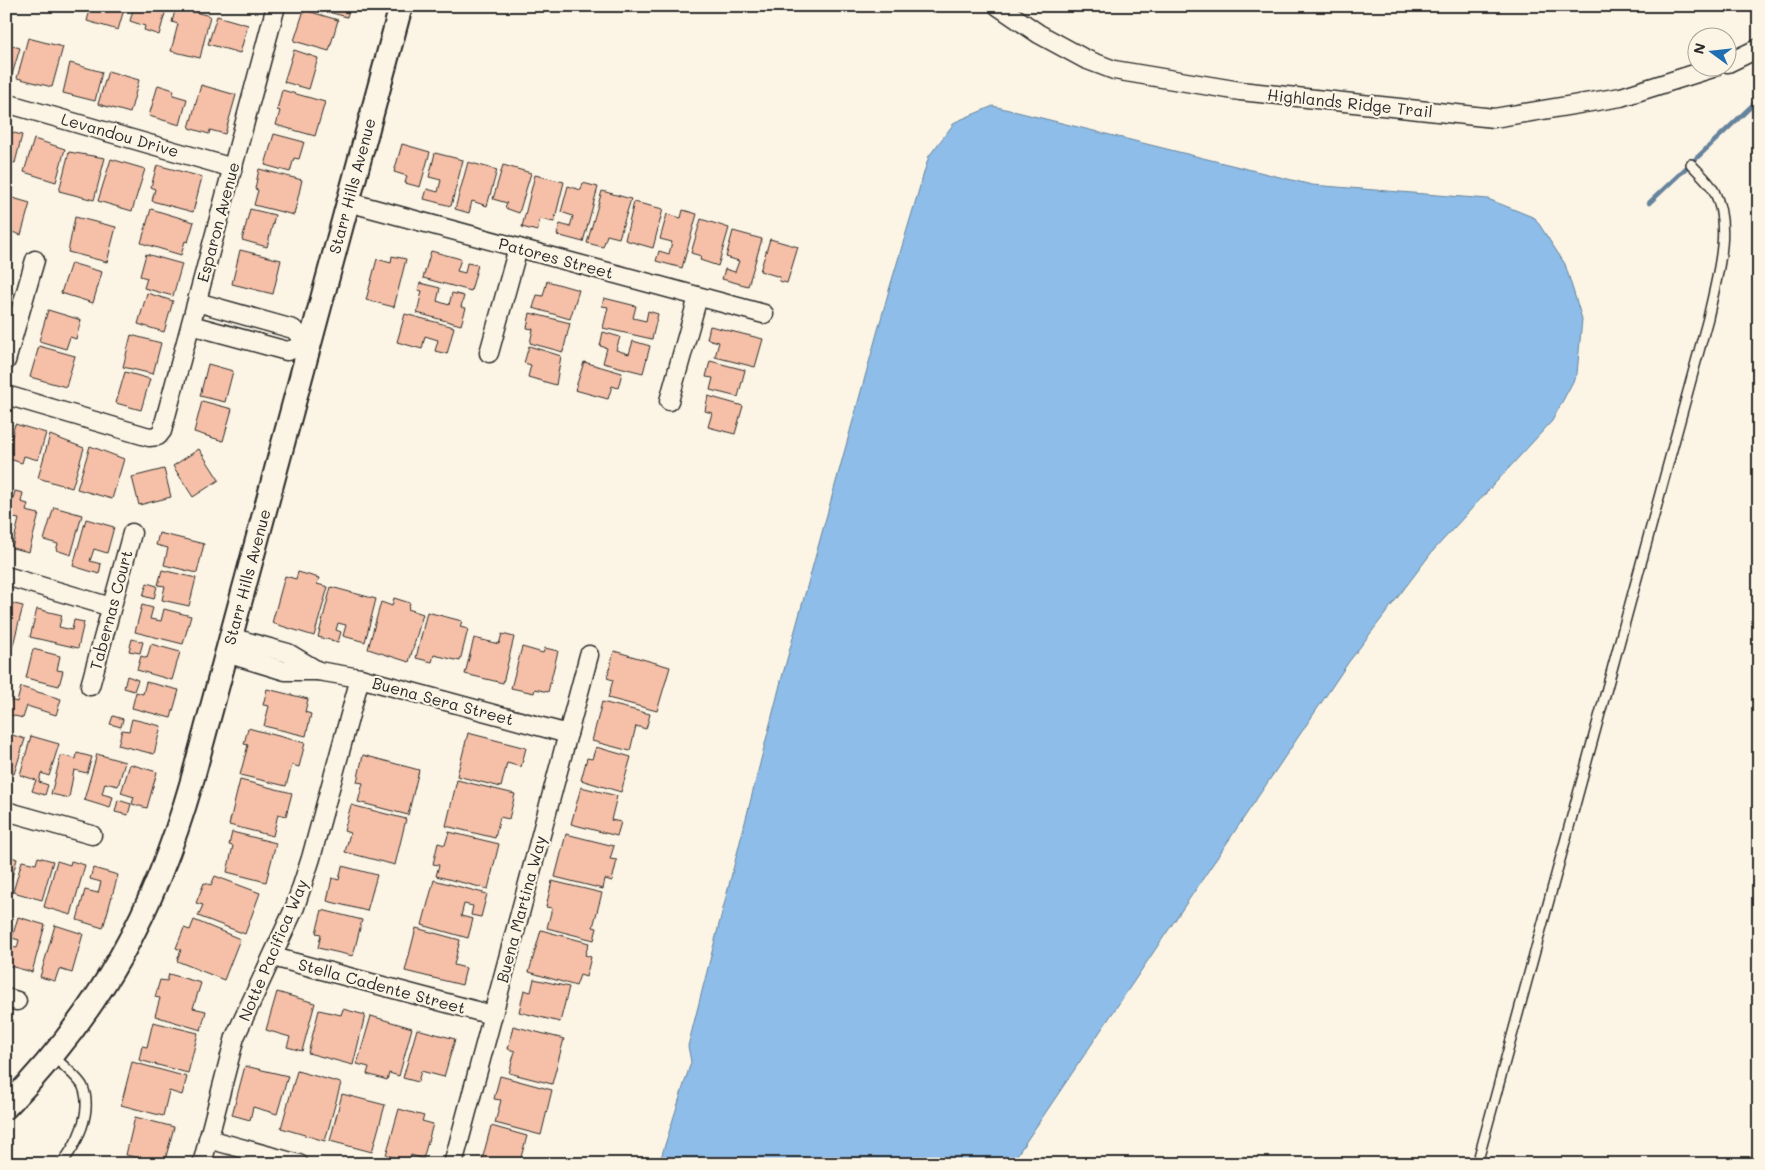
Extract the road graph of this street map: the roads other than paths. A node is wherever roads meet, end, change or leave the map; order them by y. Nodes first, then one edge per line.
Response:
1 (276, 6) edge
2 (401, 6) edge
3 (998, 6) edge
4 (1759, 48) edge
5 (1738, 58) edge
6 (1688, 76) edge
7 (6, 103) edge
8 (1692, 164) dead end
9 (233, 168) junction
10 (348, 202) junction
11 (518, 248) junction
12 (35, 260) dead end
13 (698, 297) junction
14 (197, 302) junction
15 (764, 314) dead end
16 (191, 324) junction
17 (250, 329) junction
18 (310, 344) junction
19 (489, 353) dead end
20 (6, 361) edge
21 (6, 395) edge
22 (669, 401) dead end
23 (132, 534) dead end
24 (6, 576) edge
25 (111, 607) junction
26 (228, 645) junction
27 (271, 648) junction
28 (589, 655) dead end
29 (266, 665) junction
30 (318, 671) junction
31 (360, 678) junction
32 (90, 686) dead end
33 (568, 734) junction
34 (6, 811) edge
35 (92, 835) dead end
36 (272, 957) junction
37 (492, 1015) junction
38 (53, 1056) junction
39 (6, 1107) edge
40 (208, 1139) junction
41 (61, 1164) edge
42 (202, 1164) edge
43 (300, 1164) edge
44 (453, 1164) edge
45 (1477, 1164) edge

1 - 9 street, Esparon Avenue
2 - 10 street, Starr Hills Avenue
3 - 6 street, Highlands Ridge Trail
4 - 5 street
7 - 9 street, Levandou Drive
8 - 45 lane
9 - 14 street, Esparon Avenue
10 - 11 street, Patores Street
10 - 18 street, Starr Hills Avenue
11 - 13 street, Patores Street
11 - 19 street
12 - 20 street
13 - 15 street, Patores Street
13 - 22 street
14 - 16 street, Esparon Avenue
14 - 17 street
16 - 17 street
16 - 21 street, Esparon Avenue
17 - 18 street
18 - 26 street, Starr Hills Avenue
23 - 25 street, Tabernas Court
24 - 25 street
25 - 32 street, Tabernas Court
26 - 27 street, Buena Sera Street
26 - 29 street, Buena Sera Street
26 - 38 street, Starr Hills Avenue
27 - 29 lane
27 - 30 street, Buena Sera Street
28 - 33 street, Buena Martina Way
29 - 30 street, Buena Sera Street
30 - 31 street, Buena Sera Street
31 - 33 street, Buena Sera Street
31 - 36 street, Notte Pacifica Way
33 - 37 street, Buena Martina Way
34 - 35 street
36 - 37 street, Stella Cadente Street
36 - 40 street, Notte Pacifica Way
37 - 44 street, Buena Martina Way
38 - 39 street, Starr Hills Avenue
38 - 41 lane
40 - 42 street, Notte Pacifica Way
40 - 43 street

